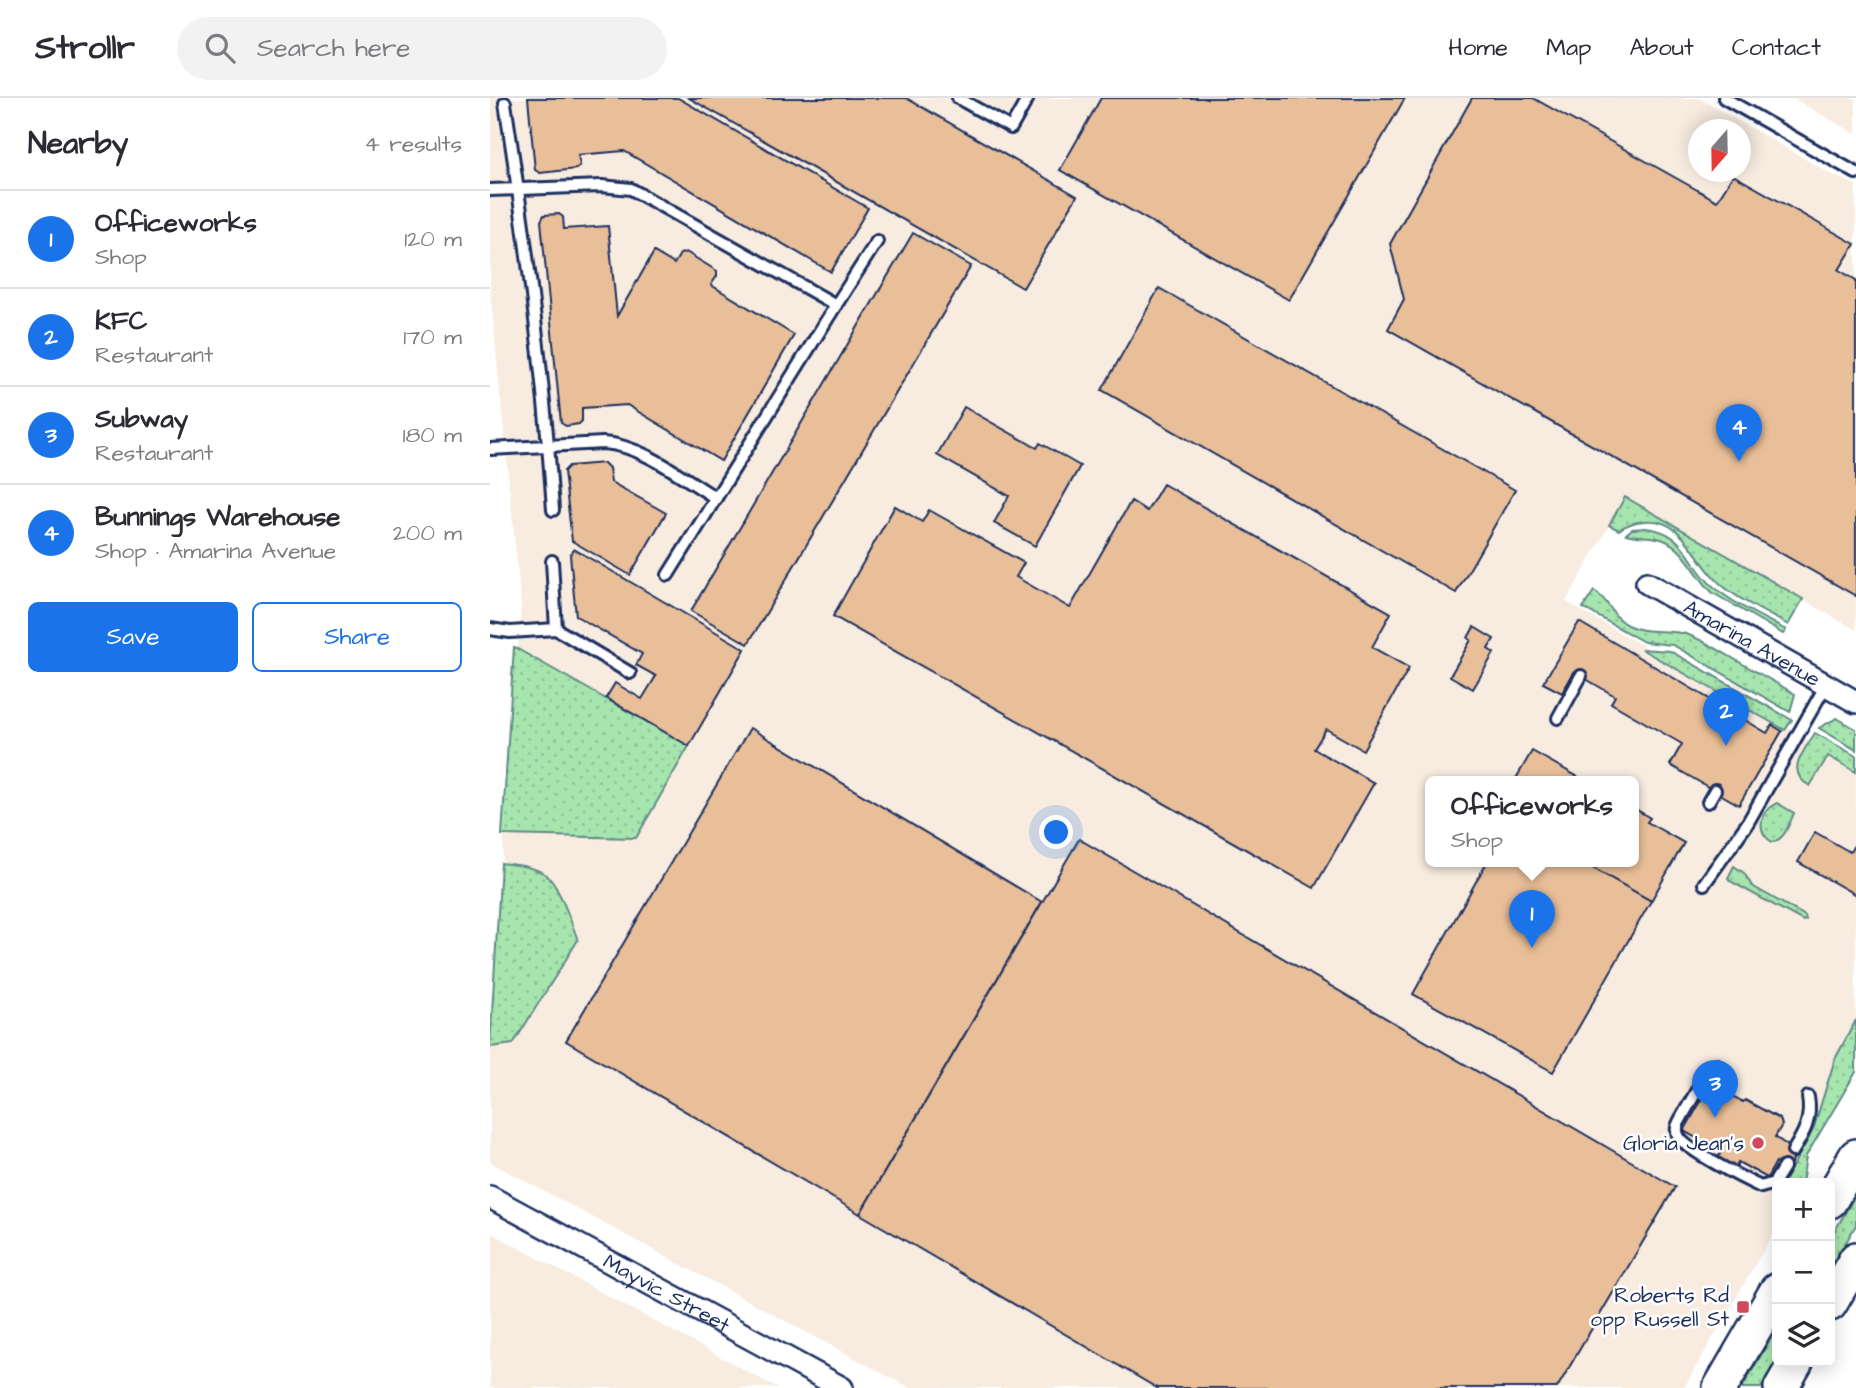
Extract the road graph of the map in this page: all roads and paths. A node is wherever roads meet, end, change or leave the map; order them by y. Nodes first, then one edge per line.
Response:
1 (958, 98) edge
2 (1028, 98) edge
3 (1724, 98) edge
4 (505, 103) dead end
5 (1856, 173) edge
6 (518, 188) junction
7 (490, 190) edge
8 (877, 241) dead end
9 (836, 304) junction
10 (549, 445) junction
11 (490, 449) edge
12 (716, 498) junction
13 (553, 510) dead end
14 (552, 561) dead end
15 (668, 575) dead end
16 (1647, 583) dead end
17 (490, 629) edge
18 (555, 629) junction
19 (630, 673) dead end
20 (1581, 676) dead end
21 (1826, 685) junction
22 (1856, 702) edge
23 (1558, 718) dead end
24 (1715, 790) dead end
25 (1708, 802) dead end
26 (1704, 884) dead end
27 (1717, 1065) dead end
28 (1808, 1097) dead end
29 (1793, 1151) dead end
30 (1856, 1156) edge
31 (1784, 1167) dead end
32 (1835, 1192) edge
33 (490, 1197) edge
34 (1856, 1259) edge
35 (1835, 1295) edge
36 (1772, 1299) edge
37 (1793, 1367) edge
38 (842, 1388) edge
39 (1720, 1388) edge
40 (1781, 1388) edge

1 - 2 lane
3 - 5 lane
4 - 6 lane
6 - 7 lane
6 - 9 lane
6 - 10 lane
8 - 9 lane
9 - 12 lane
10 - 11 lane
10 - 12 lane
10 - 13 lane
12 - 15 lane
14 - 18 lane
16 - 21 street, Amarina Avenue
17 - 18 lane
18 - 19 lane
20 - 23 lane
21 - 22 street, Amarina Avenue
21 - 26 lane
24 - 25 lane
27 - 31 lane
28 - 29 lane
30 - 32 highway
33 - 38 street, Mayvic Street
34 - 35 highway
36 - 39 highway
37 - 40 highway

